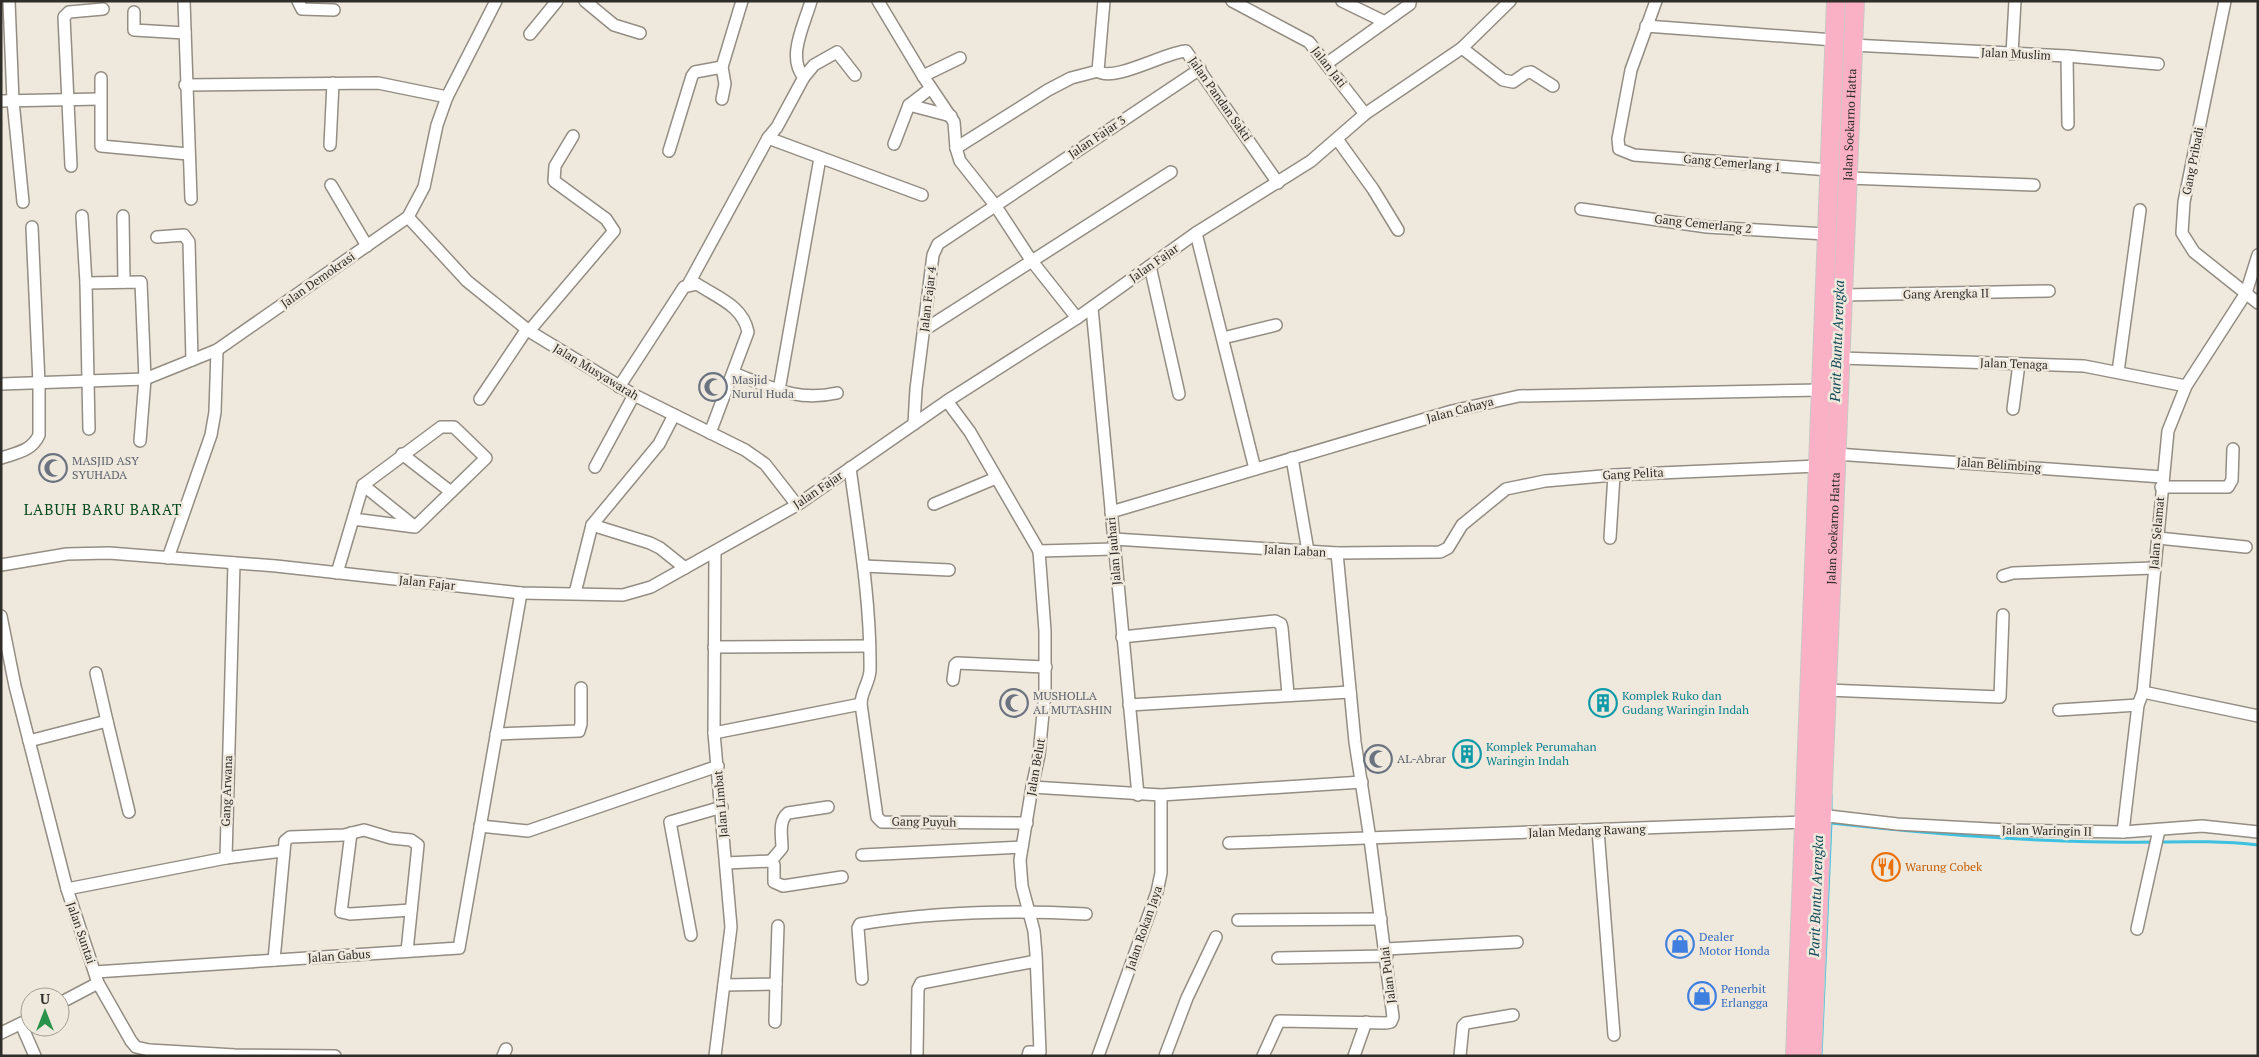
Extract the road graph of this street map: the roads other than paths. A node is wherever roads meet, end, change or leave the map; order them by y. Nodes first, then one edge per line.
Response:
1 (9, 1) edge
2 (184, 1) edge
3 (298, 1) edge
4 (496, 1) edge
5 (557, 1) edge
6 (585, 1) edge
7 (742, 1) edge
8 (811, 1) edge
9 (878, 1) edge
10 (1104, 1) edge
11 (1232, 1) edge
12 (1342, 1) edge
13 (1410, 1) edge
14 (1510, 1) edge
15 (1656, 1) edge
16 (1836, 1) edge
17 (1855, 1) edge
18 (2015, 1) edge
19 (2225, 1) edge
20 (104, 9) dead end
21 (334, 10) dead end
22 (134, 12) dead end
23 (1384, 21) junction
24 (1646, 26) junction
25 (184, 33) junction
26 (530, 34) dead end
27 (640, 34) dead end
28 (1834, 40) junction
29 (1854, 45) junction
30 (1462, 48) junction
31 (2012, 54) junction
32 (2067, 56) junction
33 (960, 58) dead end
34 (1326, 64) junction
35 (2158, 64) dead end
36 (722, 68) junction
37 (1200, 69) junction
38 (1098, 71) junction
39 (855, 75) dead end
40 (923, 76) junction
41 (804, 77) junction
42 (101, 78) dead end
43 (333, 83) junction
44 (185, 86) junction
45 (1553, 86) dead end
46 (931, 88) junction
47 (447, 97) junction
48 (100, 99) junction
49 (722, 99) dead end
50 (66, 100) junction
51 (1, 101) edge
52 (13, 101) junction
53 (909, 105) junction
54 (1365, 114) junction
55 (951, 116) junction
56 (2068, 124) dead end
57 (572, 136) dead end
58 (768, 138) junction
59 (1337, 139) junction
60 (894, 144) dead end
61 (330, 145) dead end
62 (956, 148) junction
63 (669, 151) dead end
64 (188, 154) junction
65 (820, 158) junction
66 (70, 166) dead end
67 (1829, 170) junction
68 (1171, 172) dead end
69 (1850, 178) junction
70 (1278, 183) junction
71 (331, 185) dead end
72 (2034, 185) dead end
73 (922, 195) dead end
74 (190, 198) dead end
75 (23, 202) dead end
76 (995, 205) junction
77 (1581, 209) dead end
78 (2140, 210) dead end
79 (82, 216) dead end
80 (123, 216) dead end
81 (408, 217) junction
82 (32, 227) dead end
83 (1398, 230) dead end
84 (1196, 234) junction
85 (1826, 234) junction
86 (157, 236) dead end
87 (368, 246) junction
88 (2258, 255) edge
89 (1031, 260) junction
90 (1150, 266) junction
91 (86, 282) junction
92 (124, 282) junction
93 (688, 285) junction
94 (2049, 291) dead end
95 (2246, 293) junction
96 (1845, 295) junction
97 (2258, 303) edge
98 (1092, 308) junction
99 (1077, 318) junction
100 (1276, 325) dead end
101 (528, 330) junction
102 (924, 330) junction
103 (1222, 338) junction
104 (218, 350) junction
105 (1847, 358) junction
106 (192, 360) junction
107 (2019, 364) junction
108 (2118, 372) junction
109 (734, 373) junction
110 (145, 379) junction
111 (88, 381) junction
112 (39, 383) junction
113 (1, 384) edge
114 (2186, 386) junction
115 (620, 387) junction
116 (780, 390) junction
117 (1821, 390) junction
118 (837, 393) dead end
119 (1179, 394) dead end
120 (634, 396) junction
121 (480, 399) dead end
122 (947, 401) junction
123 (2013, 409) dead end
124 (674, 415) junction
125 (914, 424) junction
126 (89, 429) dead end
127 (710, 433) junction
128 (140, 440) dead end
129 (2233, 449) dead end
130 (402, 454) junction
131 (1838, 454) junction
132 (1, 458) edge
133 (1292, 458) junction
134 (1818, 466) junction
135 (595, 467) dead end
136 (850, 468) junction
137 (1255, 469) junction
138 (1614, 475) junction
139 (996, 478) junction
140 (2162, 482) junction
141 (363, 485) junction
142 (451, 492) junction
143 (934, 504) dead end
144 (797, 505) junction
145 (1111, 512) junction
146 (353, 519) junction
147 (592, 525) junction
148 (1462, 525) joint
149 (415, 527) junction
150 (1610, 538) dead end
151 (2158, 538) junction
152 (1114, 544) junction
153 (2246, 547) dead end
154 (1039, 551) junction
155 (1308, 551) junction
156 (715, 552) junction
157 (1337, 553) junction
158 (168, 558) junction
159 (234, 563) junction
160 (1, 565) edge
161 (864, 566) junction
162 (685, 568) junction
163 (2154, 568) junction
164 (949, 570) dead end
165 (337, 572) junction
166 (2003, 576) dead end
167 (521, 593) junction
168 (575, 593) junction
169 (1812, 594) junction
170 (1832, 595) junction
171 (2003, 615) dead end
172 (1, 616) edge
173 (1122, 637) junction
174 (869, 646) junction
175 (714, 647) junction
176 (1046, 666) junction
177 (96, 673) dead end
178 (953, 680) dead end
179 (581, 688) dead end
180 (1826, 690) junction
181 (1350, 692) junction
182 (2143, 692) junction
183 (1288, 694) junction
184 (860, 704) junction
185 (1129, 705) junction
186 (2138, 705) junction
187 (2059, 710) dead end
188 (2258, 716) edge
189 (107, 721) junction
190 (714, 733) junction
191 (496, 734) junction
192 (29, 741) junction
193 (718, 766) junction
194 (1362, 782) junction
195 (1032, 787) junction
196 (1138, 795) junction
197 (1161, 795) junction
198 (722, 807) junction
199 (828, 807) dead end
200 (128, 812) dead end
201 (1821, 817) junction
202 (1027, 823) junction
203 (480, 826) junction
204 (1598, 830) junction
205 (2123, 832) junction
206 (2258, 832) edge
207 (351, 833) junction
208 (2156, 838) junction
209 (1370, 839) junction
210 (1229, 843) dead end
211 (1022, 847) junction
212 (283, 851) junction
213 (862, 855) dead end
214 (226, 858) junction
215 (771, 861) junction
216 (726, 863) junction
217 (842, 877) dead end
218 (66, 889) junction
219 (411, 910) junction
220 (1027, 911) junction
221 (1086, 914) dead end
222 (1381, 919) junction
223 (1238, 920) dead end
224 (778, 926) dead end
225 (2137, 929) dead end
226 (691, 935) dead end
227 (1216, 937) dead end
228 (1516, 942) dead end
229 (406, 951) junction
230 (1386, 953) junction
231 (1278, 958) dead end
232 (274, 960) junction
233 (1036, 961) junction
234 (97, 977) junction
235 (862, 979) dead end
236 (724, 984) junction
237 (776, 984) junction
238 (70, 996) edge
239 (1513, 1016) dead end
240 (775, 1022) dead end
241 (1366, 1022) junction
242 (20, 1024) edge
243 (1, 1033) edge
244 (1614, 1035) dead end
245 (30, 1037) edge
246 (235, 1055) edge
247 (35, 1056) edge
248 (335, 1056) edge
249 (715, 1056) edge
250 (917, 1056) edge
251 (1028, 1056) edge
252 (1098, 1056) edge
253 (1165, 1056) edge
254 (1263, 1056) edge
255 (1354, 1056) edge
256 (1460, 1056) edge
257 (1795, 1056) edge
258 (1812, 1056) edge

1 - 52 street
2 - 25 street
3 - 21 street
4 - 47 street, Jalan Demokrasi
5 - 26 street
6 - 27 street
7 - 36 street
8 - 41 street
9 - 40 street
10 - 38 street
11 - 34 street, Jalan Jati
12 - 23 street
13 - 23 street
14 - 30 street, Jalan Fajar
15 - 24 street
16 - 28 main road, Jalan Soekarno Hatta
17 - 29 main road, Jalan Soekarno Hatta
18 - 31 street
19 - 95 street, Gang Pribadi
20 - 50 street
22 - 25 street
23 - 34 street
24 - 28 street
24 - 67 street, Gang Cemerlang 1
25 - 44 street
28 - 67 main road, Jalan Soekarno Hatta
29 - 31 street, Jalan Muslim
29 - 69 main road, Jalan Soekarno Hatta
30 - 45 street
30 - 54 street, Jalan Fajar
31 - 32 street, Jalan Muslim
32 - 35 street, Jalan Muslim
32 - 56 street
33 - 40 street
34 - 54 street, Jalan Jati
36 - 49 street
36 - 63 street
37 - 38 street, Jalan Pandan Sakti
37 - 70 street, Jalan Pandan Sakti
37 - 76 street, Jalan Fajar 3
38 - 62 street
39 - 41 street
40 - 46 street
41 - 58 street
42 - 48 street
43 - 44 street
43 - 47 street
43 - 61 street
44 - 64 street
46 - 53 street
46 - 55 street
47 - 81 street, Jalan Demokrasi
48 - 50 street
48 - 64 street
50 - 52 street
50 - 66 street
51 - 52 street
52 - 75 street
53 - 55 street
53 - 60 street
54 - 59 street, Jalan Fajar
55 - 62 street
57 - 101 street
58 - 65 street
58 - 93 street
59 - 70 street, Jalan Fajar
59 - 83 street
62 - 76 street
64 - 74 street
65 - 73 street
65 - 116 street
67 - 85 main road, Jalan Soekarno Hatta
68 - 89 street
69 - 72 street
69 - 96 main road, Jalan Soekarno Hatta
70 - 84 street, Jalan Fajar
71 - 87 street
76 - 89 street
76 - 102 street, Jalan Fajar 4
77 - 85 street, Gang Cemerlang 2
78 - 108 street
79 - 91 street
80 - 92 street
81 - 87 street, Jalan Demokrasi
81 - 101 street, Jalan Musyawarah
82 - 112 street
84 - 90 street, Jalan Fajar
84 - 103 street
85 - 117 main road, Jalan Soekarno Hatta
86 - 106 street
87 - 104 street, Jalan Demokrasi
88 - 95 street, Jalan Selamat
89 - 99 street
89 - 102 street
90 - 98 street, Jalan Fajar
90 - 119 street
91 - 92 street
91 - 111 street
92 - 110 street
93 - 109 street
93 - 115 street
94 - 96 street, Gang Arengka II
95 - 97 street, Gang Pribadi
95 - 114 street, Jalan Selamat
96 - 105 main road, Jalan Soekarno Hatta
98 - 99 street, Jalan Fajar
98 - 145 street, Jalan Jauhari
99 - 122 street, Jalan Fajar
100 - 103 street
101 - 115 street, Jalan Musyawarah
101 - 121 street
102 - 125 street, Jalan Fajar 4
103 - 137 street
104 - 106 street, Jalan Demokrasi
104 - 158 street
105 - 107 street, Jalan Tenaga
105 - 131 main road, Jalan Soekarno Hatta
106 - 110 street, Jalan Demokrasi
107 - 108 street, Jalan Tenaga
107 - 123 street
108 - 114 street, Jalan Tenaga
109 - 116 street
109 - 127 street
110 - 111 street, Jalan Demokrasi
110 - 128 street
111 - 112 street, Jalan Demokrasi
111 - 126 street
112 - 113 street, Jalan Demokrasi
112 - 132 street
114 - 140 street, Jalan Selamat
115 - 120 street, Jalan Musyawarah
116 - 118 street
117 - 133 street, Jalan Cahaya
117 - 134 main road, Jalan Soekarno Hatta
120 - 124 street, Jalan Musyawarah
120 - 135 street
122 - 125 street, Jalan Fajar
122 - 139 street, Jalan Belut
124 - 127 street, Jalan Musyawarah
124 - 147 street
125 - 136 street, Jalan Fajar
127 - 144 street, Jalan Musyawarah
129 - 140 street, Jalan Belimbing
130 - 141 street
130 - 142 street
130 - 142 street
131 - 140 street, Jalan Belimbing
131 - 170 main road, Jalan Soekarno Hatta
133 - 137 street, Jalan Cahaya
133 - 155 street
134 - 138 street, Gang Pelita
134 - 169 main road, Jalan Soekarno Hatta
136 - 144 street, Jalan Fajar
136 - 161 street
137 - 145 street, Jalan Cahaya
138 - 148 street, Gang Pelita
138 - 150 street
139 - 143 street
139 - 154 street, Jalan Belut
140 - 151 street, Jalan Selamat
141 - 146 street
141 - 149 street
142 - 149 street
144 - 156 street, Jalan Fajar
145 - 152 street, Jalan Jauhari
146 - 149 street
146 - 165 street
147 - 162 street
147 - 168 street
148 - 157 street, Jalan Laban
151 - 153 street
151 - 163 street, Jalan Selamat
152 - 154 street, Jalan Laban
152 - 155 street, Jalan Laban
152 - 173 street, Jalan Jauhari
154 - 176 street, Jalan Belut
155 - 157 street, Jalan Laban
156 - 162 street, Jalan Fajar
156 - 175 street, Jalan Limbat
157 - 181 street, Jalan Pulai
158 - 159 street, Jalan Fajar
158 - 160 street, Jalan Fajar
159 - 165 street, Jalan Fajar
159 - 214 street, Gang Arwana
161 - 164 street
161 - 174 street
162 - 168 street, Jalan Fajar
163 - 166 street
163 - 182 street, Jalan Selamat
165 - 167 street, Jalan Fajar
167 - 168 street, Jalan Fajar
167 - 191 street, Jalan Gabus
169 - 170 main road
169 - 201 main road, Jalan Soekarno Hatta
170 - 180 main road, Jalan Soekarno Hatta
171 - 180 street
172 - 192 street, Jalan Suntai
173 - 183 street
173 - 185 street, Jalan Jauhari
174 - 175 street
174 - 184 street
175 - 190 street, Jalan Limbat
176 - 178 street
176 - 195 street, Jalan Belut
177 - 189 street
179 - 191 street
180 - 201 main road, Jalan Soekarno Hatta
181 - 183 street
181 - 194 street, Jalan Pulai
182 - 186 street, Jalan Selamat
182 - 188 street
183 - 185 street
184 - 190 street
184 - 202 street, Gang Puyuh
185 - 196 street, Jalan Jauhari
186 - 187 street
186 - 205 street, Jalan Selamat
189 - 192 street
189 - 200 street
190 - 193 street, Jalan Limbat
191 - 203 street, Jalan Gabus
192 - 218 street, Jalan Suntai
193 - 198 street, Jalan Limbat
193 - 203 street
194 - 197 street
194 - 209 street, Jalan Pulai
195 - 196 street
195 - 202 street, Jalan Belut
196 - 197 street
197 - 252 street, Jalan Rokan Jaya
198 - 216 street, Jalan Limbat
198 - 226 street
199 - 215 street
201 - 204 street, Jalan Medang Rawang
201 - 205 street, Jalan Waringin II
201 - 257 main road, Jalan Soekarno Hatta
201 - 258 main road, Jalan Soekarno Hatta
202 - 211 street, Jalan Belut
203 - 229 street, Jalan Gabus
204 - 209 street, Jalan Medang Rawang
204 - 244 street
205 - 208 street, Jalan Waringin II
206 - 208 street, Jalan Waringin II
207 - 212 street
207 - 219 street
207 - 219 street
208 - 225 street
209 - 210 street, Jalan Medang Rawang
209 - 222 street, Jalan Pulai
211 - 213 street
211 - 220 street, Jalan Belut
212 - 214 street
212 - 232 street
214 - 218 street
215 - 216 street
215 - 217 street
216 - 236 street, Jalan Limbat
218 - 234 street, Jalan Suntai
219 - 229 street
220 - 221 street
220 - 233 street, Jalan Belut
220 - 235 street
222 - 223 street
222 - 230 street, Jalan Pulai
224 - 237 street
227 - 253 street
228 - 230 street
229 - 232 street, Jalan Gabus
230 - 231 street
230 - 241 street, Jalan Pulai
232 - 234 street, Jalan Gabus
233 - 250 street
233 - 251 street, Jalan Belut
234 - 238 street
234 - 246 street, Jalan Suntai
236 - 237 street
236 - 249 street, Jalan Limbat
237 - 240 street
239 - 256 street
241 - 254 street, Jalan Pulai
241 - 255 street
242 - 243 street
245 - 247 street
246 - 248 street, Jalan Suntai

